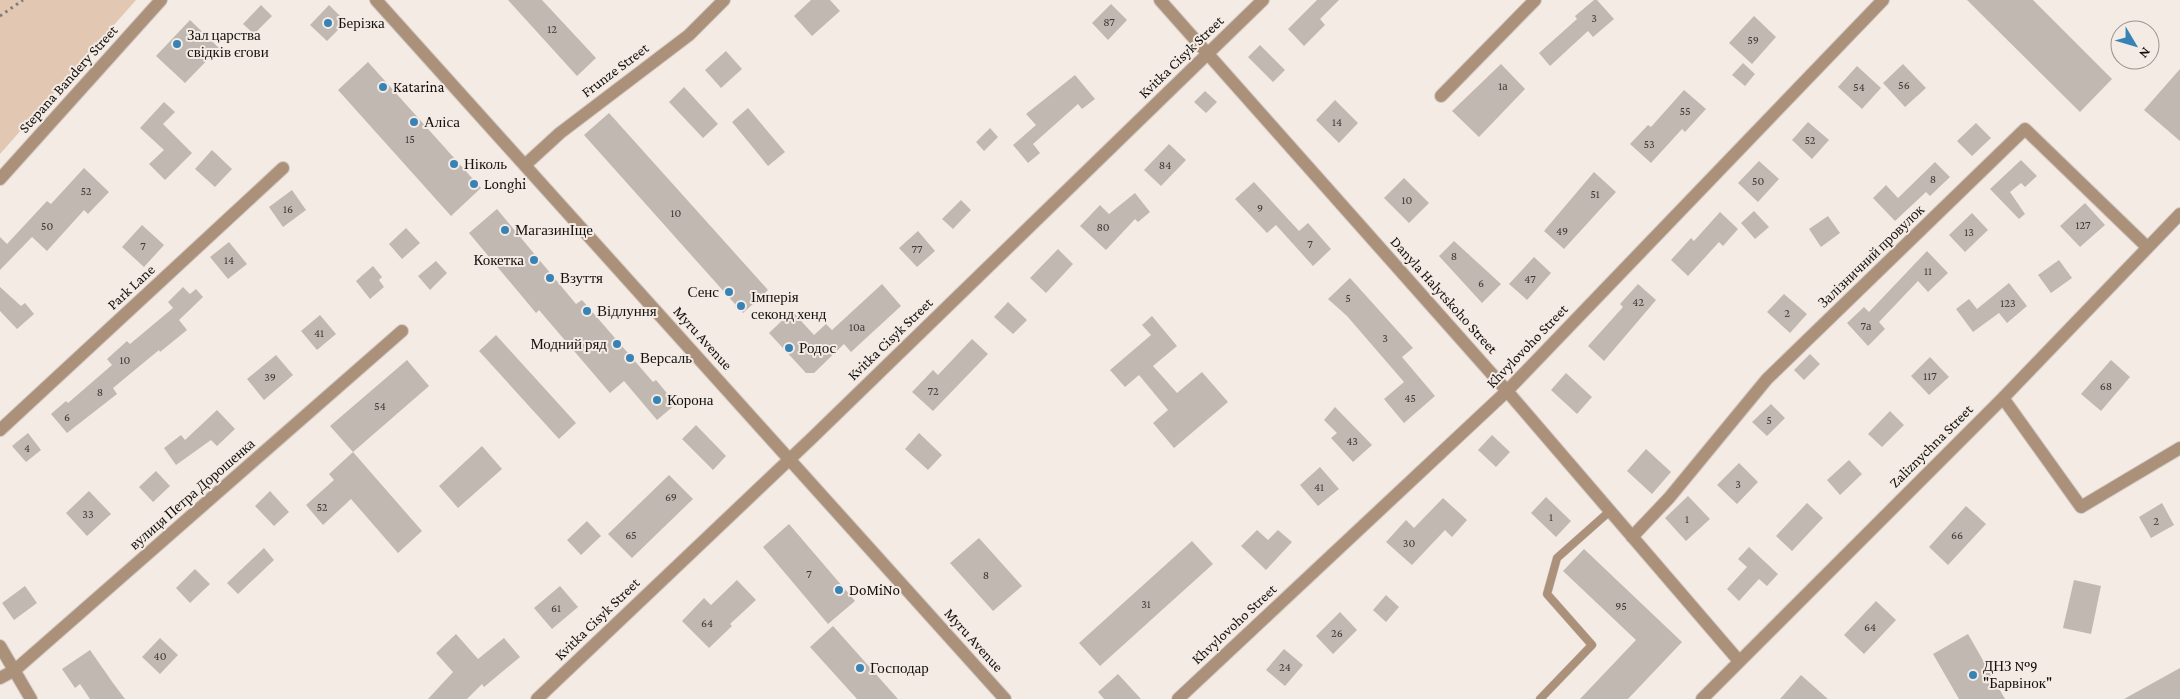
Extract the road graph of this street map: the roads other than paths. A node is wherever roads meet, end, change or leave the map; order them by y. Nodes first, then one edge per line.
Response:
1 (161, 0) edge
2 (376, 0) edge
3 (724, 0) edge
4 (1160, 0) edge
5 (1263, 0) edge
6 (1534, 0) edge
7 (1883, 0) edge
8 (1208, 54) junction
9 (1441, 96) dead end
10 (525, 165) junction
11 (283, 168) dead end
12 (0, 179) edge
13 (2180, 214) edge
14 (2147, 247) junction
15 (402, 331) dead end
16 (1507, 391) junction
17 (2003, 398) junction
18 (0, 430) edge
19 (2180, 448) edge
20 (789, 459) junction
21 (1610, 511) junction
22 (1632, 537) junction
23 (0, 646) edge
24 (1739, 661) junction
25 (15, 670) junction
26 (0, 678) edge
27 (31, 699) edge
28 (537, 699) edge
29 (1005, 699) edge
30 (1178, 699) edge
31 (1540, 699) edge
32 (1702, 699) edge

1 - 12 street, Stepana Bandery Street
2 - 10 street, Myru Avenue
3 - 10 street, Frunze Street
4 - 8 street, Danyla Halytskoho Street
5 - 8 street, Kvitka Cisyk Street
6 - 9 street
7 - 16 street, Khvylovoho Street
8 - 16 street, Danyla Halytskoho Street
8 - 20 street, Kvitka Cisyk Street
10 - 20 street, Myru Avenue
11 - 18 street, Park Lane
13 - 14 street, Zaliznychna Street
14 - 17 street, Zaliznychna Street
14 - 22 street, Залізничний провулок
15 - 25 street, вулиця Петра Дорошенка
16 - 21 street, Danyla Halytskoho Street
16 - 30 street, Khvylovoho Street
17 - 19 street
17 - 24 street, Zaliznychna Street
20 - 28 street, Kvitka Cisyk Street
20 - 29 street, Myru Avenue
21 - 22 street, Danyla Halytskoho Street
21 - 31 lane
22 - 24 street, Danyla Halytskoho Street
23 - 25 street
24 - 32 street, Zaliznychna Street
25 - 26 street, вулиця Петра Дорошенка
25 - 27 street

